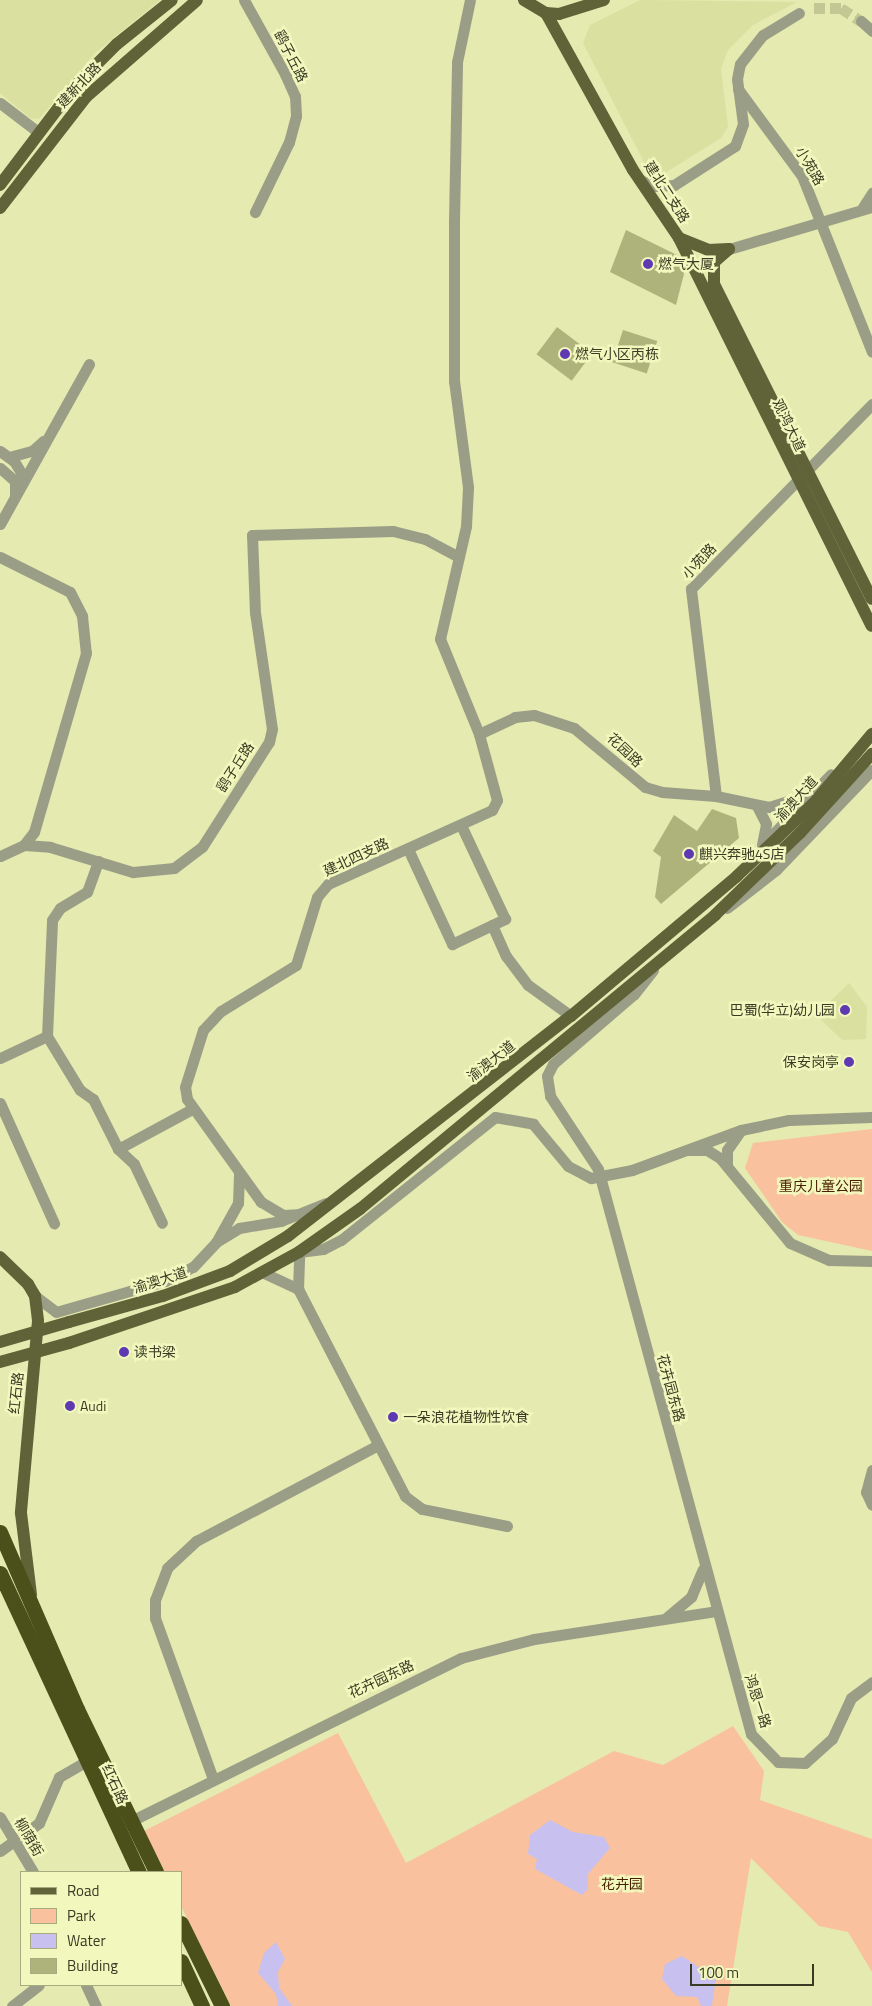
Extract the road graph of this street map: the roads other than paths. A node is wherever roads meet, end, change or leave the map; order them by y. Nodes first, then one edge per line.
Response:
1 (172, 0) edge
2 (197, 0) edge
3 (244, 0) edge
4 (470, 0) edge
5 (524, 0) edge
6 (604, 0) edge
7 (546, 13) junction
8 (799, 13) dead end
9 (861, 21) tunnel mouth
10 (872, 31) edge
11 (738, 89) junction
12 (0, 103) edge
13 (38, 132) junction
14 (640, 180) junction
15 (0, 185) edge
16 (872, 193) edge
17 (867, 207) edge
18 (0, 208) edge
19 (255, 212) dead end
20 (821, 222) junction
21 (679, 238) junction
22 (729, 249) junction
23 (872, 352) edge
24 (89, 364) dead end
25 (872, 404) edge
26 (50, 434) junction
27 (5, 454) edge
28 (0, 468) edge
29 (803, 475) junction
30 (25, 479) junction
31 (15, 496) junction
32 (0, 524) edge
33 (0, 557) edge
34 (459, 557) junction
35 (872, 598) edge
36 (872, 626) edge
37 (872, 730) edge
38 (478, 734) junction
39 (872, 754) edge
40 (872, 770) edge
41 (716, 796) junction
42 (816, 803) junction
43 (758, 806) junction
44 (37, 821) junction
45 (461, 825) junction
46 (24, 844) junction
47 (762, 845) junction
48 (50, 847) junction
49 (408, 850) junction
50 (0, 856) edge
51 (98, 861) junction
52 (706, 903) junction
53 (714, 915) junction
54 (492, 925) junction
55 (663, 958) junction
56 (571, 1016) junction
57 (47, 1036) junction
58 (0, 1058) edge
59 (0, 1103) edge
60 (192, 1109) junction
61 (872, 1117) edge
62 (740, 1130) junction
63 (118, 1149) junction
64 (684, 1150) junction
65 (727, 1166) junction
66 (239, 1174) junction
67 (599, 1177) junction
68 (348, 1192) junction
69 (303, 1214) junction
70 (54, 1223) dead end
71 (162, 1223) dead end
72 (216, 1242) junction
73 (299, 1252) junction
74 (0, 1257) edge
75 (872, 1261) edge
76 (264, 1273) junction
77 (298, 1289) junction
78 (35, 1296) junction
79 (0, 1342) edge
80 (0, 1362) edge
81 (376, 1446) junction
82 (872, 1470) edge
83 (872, 1505) edge
84 (507, 1526) dead end
85 (0, 1532) edge
86 (703, 1567) junction
87 (0, 1573) edge
88 (33, 1606) junction
89 (716, 1611) junction
90 (662, 1620) junction
91 (872, 1682) edge
92 (87, 1761) junction
93 (213, 1780) junction
94 (0, 1817) edge
95 (131, 1821) junction
96 (18, 1841) junction
97 (0, 1851) edge
98 (33, 1871) edge
99 (139, 1871) edge
100 (156, 1871) edge
101 (182, 1925) edge
102 (182, 1963) edge
103 (38, 1986) edge
104 (86, 1986) edge
105 (16, 2005) edge
106 (96, 2006) edge
107 (202, 2006) edge
108 (222, 2006) edge

1 - 13 main road, 建新北路
2 - 18 main road, 建新北路
3 - 19 street, 鹞子丘路
4 - 34 street, 建北四支路
5 - 7 main road
6 - 7 main road
7 - 14 main road, 建北二支路
8 - 11 street
9 - 10 street
11 - 14 street
11 - 20 street, 小苑路
12 - 13 street
13 - 15 main road, 建新北路
14 - 21 main road, 建北二支路
16 - 17 street
17 - 20 street, 建北二支路
20 - 22 street, 建北二支路
20 - 23 street, 小苑路
21 - 22 main road, 建北二支路
21 - 29 main road, 观鸿大道
22 - 29 main road, 观鸿大道
24 - 26 street
25 - 29 street, 小苑路
26 - 27 street
26 - 30 street
27 - 30 street
28 - 31 street
29 - 35 main road, 观鸿大道
29 - 36 main road, 观鸿大道
29 - 41 street, 小苑路
30 - 31 street
31 - 32 street
33 - 44 street
34 - 38 street, 建北四支路
34 - 51 street, 鹞子丘路
37 - 42 main road, 渝澳大道
38 - 41 street, 花园路
38 - 45 street, 建北四支路
39 - 42 main road, 渝澳大道
40 - 53 street
41 - 43 street, 花园路
42 - 43 street, 花园路
42 - 47 street
42 - 52 main road, 渝澳大道
42 - 53 main road, 渝澳大道
43 - 47 street
44 - 46 street
44 - 48 street
45 - 49 street, 建北四支路
45 - 54 street
46 - 48 street, 鹞子丘路
46 - 50 street
47 - 52 street
48 - 51 street, 鹞子丘路
49 - 54 street
49 - 60 street, 建北四支路
51 - 57 street
52 - 56 main road, 渝澳大道
53 - 55 main road, 渝澳大道
54 - 56 street
55 - 67 street, 花卉园东路
55 - 73 main road, 渝澳大道
56 - 68 main road, 渝澳大道
57 - 58 street
57 - 63 street
59 - 70 street
60 - 63 street
60 - 66 street, 建北四支路
61 - 62 street
62 - 64 street
62 - 65 street
63 - 71 street
64 - 65 street
64 - 67 street
65 - 75 street
66 - 69 street, 建北四支路
66 - 72 street
67 - 73 street
67 - 86 street, 花卉园东路
68 - 69 street
68 - 79 main road, 渝澳大道, bridge
69 - 72 street
72 - 78 street
73 - 76 main road, 渝澳大道
73 - 77 street
74 - 78 main road
76 - 77 street
76 - 80 main road, 渝澳大道, bridge
77 - 81 street
78 - 88 main road, 红石路
81 - 84 street
81 - 93 street
82 - 83 street
85 - 88 highway, 红石路
86 - 89 street, 鸿恩一路
86 - 90 street, 花卉园东路
87 - 92 highway, 红石路
88 - 95 highway, 红石路
89 - 90 street, 花卉园东路
89 - 91 street, 鸿恩一路
90 - 93 street, 花卉园东路
92 - 96 street
92 - 99 highway, 红石路
93 - 95 street, 花卉园东路
94 - 96 street, 柳荫街
95 - 100 highway, 红石路
96 - 97 street
96 - 98 street, 柳荫街
101 - 108 highway
102 - 107 highway
103 - 105 street
104 - 106 street

